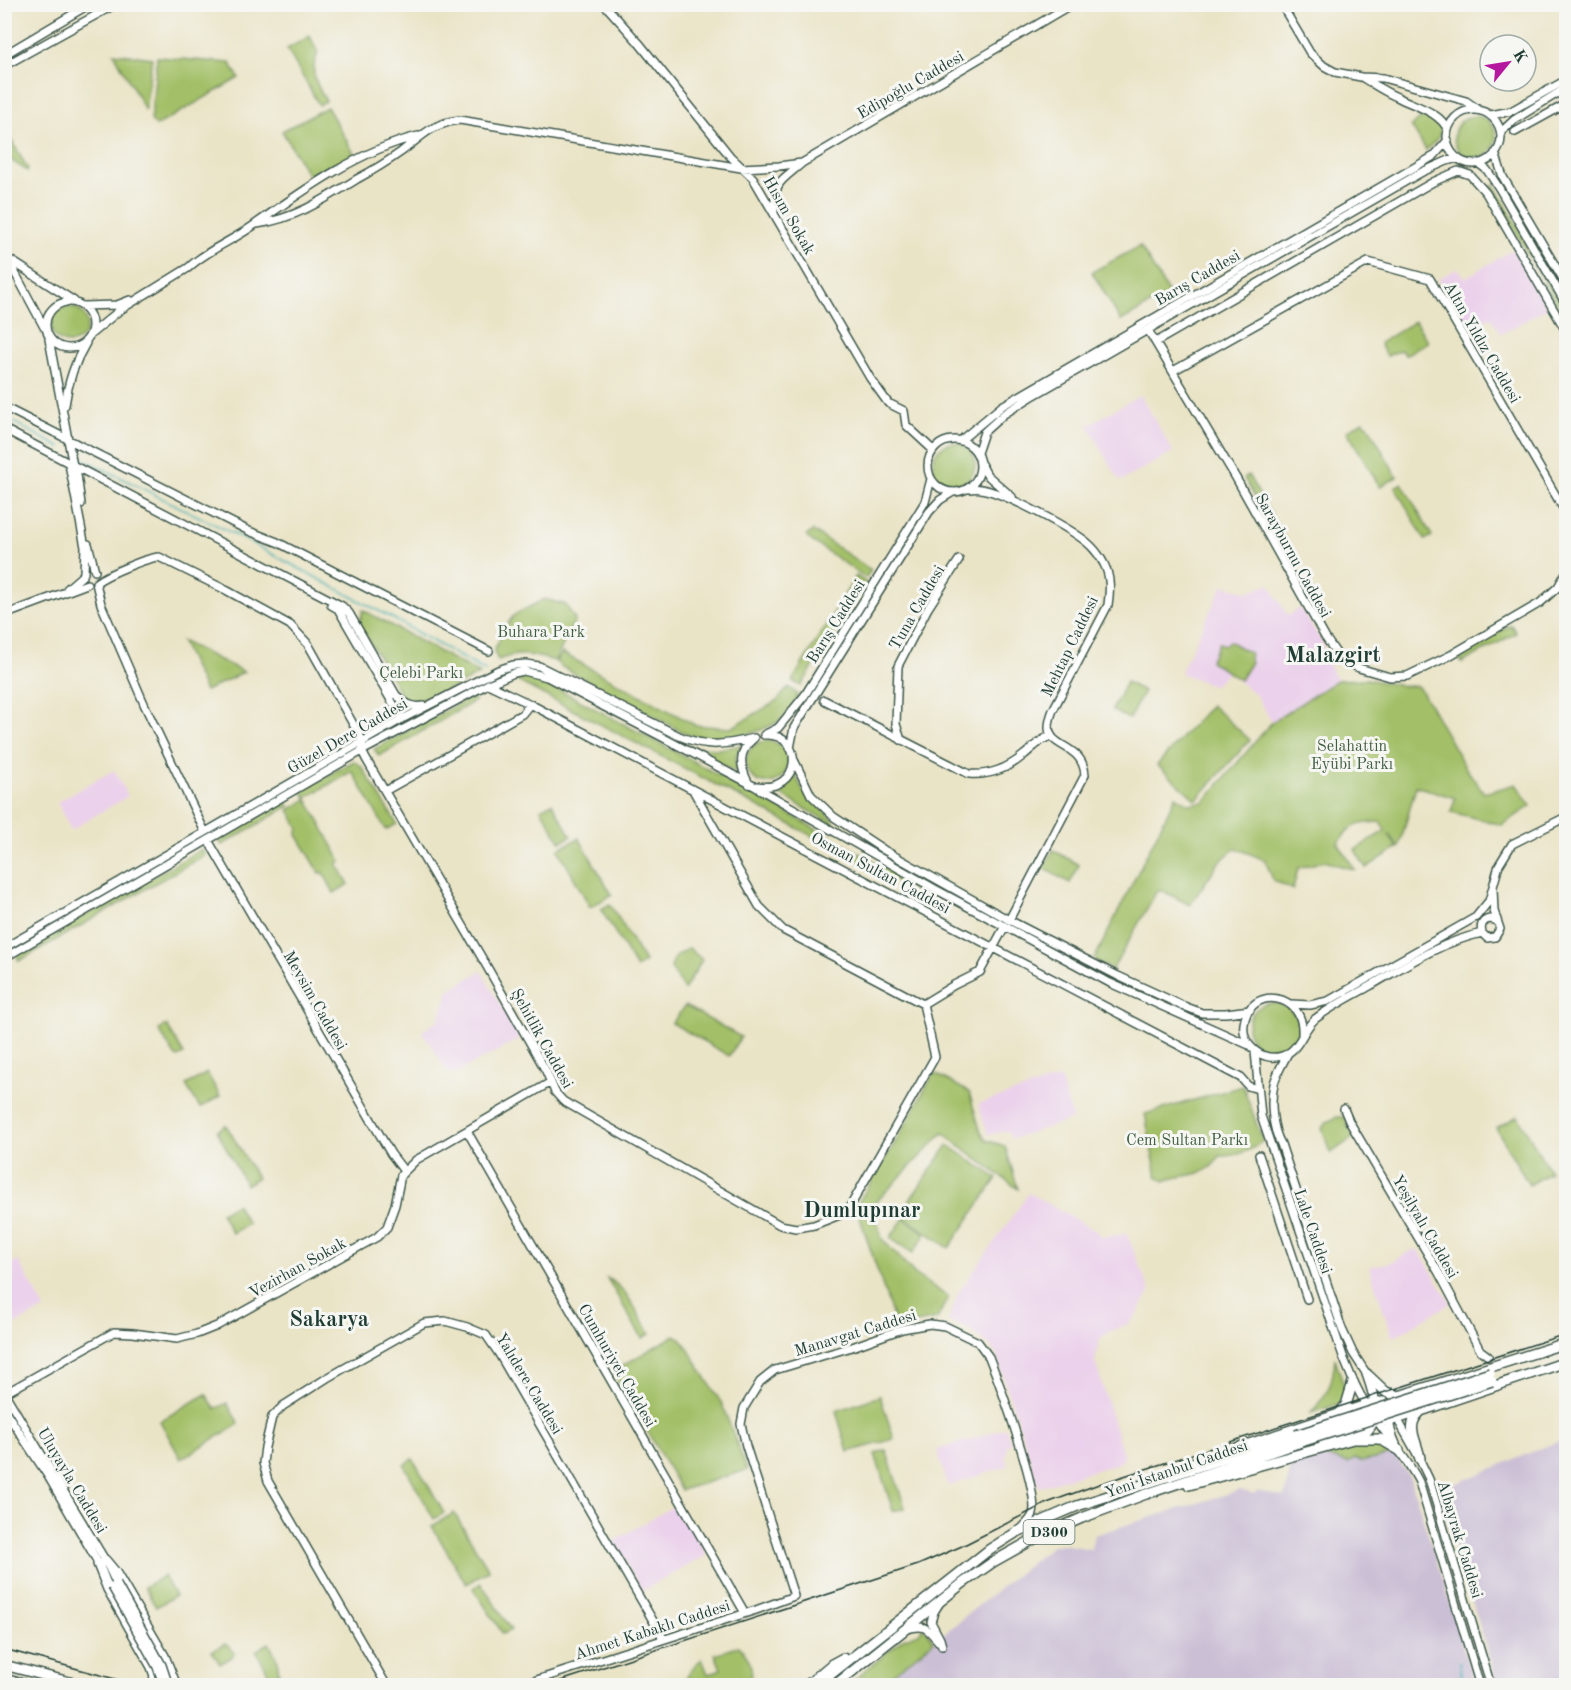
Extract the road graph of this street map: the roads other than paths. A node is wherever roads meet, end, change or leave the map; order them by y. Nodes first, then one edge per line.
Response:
1 (90, 4) edge
2 (116, 4) edge
3 (604, 4) edge
4 (1072, 4) edge
5 (1281, 4) edge
6 (4, 55) edge
7 (4, 66) edge
8 (1361, 77) junction
9 (1566, 80) edge
10 (1566, 88) edge
11 (1566, 104) edge
12 (1479, 110) junction
13 (1491, 116) junction
14 (1448, 130) junction
15 (1501, 132) junction
16 (1515, 132) dead end
17 (419, 136) junction
18 (1448, 140) junction
19 (1496, 153) junction
20 (1458, 158) junction
21 (802, 163) junction
22 (1478, 163) junction
23 (741, 168) junction
24 (774, 212) junction
25 (257, 224) junction
26 (4, 258) edge
27 (1566, 284) edge
28 (141, 296) junction
29 (80, 304) junction
30 (1566, 304) edge
31 (1148, 330) junction
32 (1566, 331) edge
33 (47, 333) junction
34 (89, 337) junction
35 (1156, 342) junction
36 (1173, 371) junction
37 (4, 407) edge
38 (64, 414) junction
39 (4, 429) edge
40 (961, 440) junction
41 (68, 441) junction
42 (933, 450) junction
43 (977, 453) junction
44 (980, 462) junction
45 (73, 466) junction
46 (931, 479) junction
47 (967, 489) junction
48 (953, 492) junction
49 (1018, 503) junction
50 (1566, 513) edge
51 (959, 560) dead end
52 (118, 571) junction
53 (96, 572) junction
54 (1566, 573) edge
55 (84, 574) junction
56 (92, 584) junction
57 (309, 590) junction
58 (60, 594) junction
59 (4, 615) edge
60 (489, 651) dead end
61 (488, 684) junction
62 (824, 700) dead end
63 (530, 704) junction
64 (429, 705) junction
65 (402, 719) junction
66 (764, 735) junction
67 (1051, 736) junction
68 (754, 738) junction
69 (901, 740) junction
70 (363, 742) junction
71 (790, 748) junction
72 (362, 751) junction
73 (794, 760) junction
74 (752, 785) junction
75 (693, 790) junction
76 (385, 791) junction
77 (1566, 817) edge
78 (205, 832) junction
79 (208, 840) junction
80 (1493, 890) junction
81 (1476, 916) junction
82 (1487, 919) junction
83 (1497, 921) junction
84 (1007, 923) junction
85 (1482, 933) junction
86 (994, 947) junction
87 (4, 948) edge
88 (4, 958) edge
89 (923, 1004) junction
90 (1291, 1004) junction
91 (1250, 1010) junction
92 (1302, 1035) junction
93 (1252, 1048) junction
94 (1288, 1053) junction
95 (551, 1082) junction
96 (1258, 1089) junction
97 (1344, 1109) dead end
98 (467, 1131) junction
99 (1258, 1155) dead end
100 (404, 1171) junction
101 (1321, 1294) junction
102 (1307, 1299) dead end
103 (1566, 1343) edge
104 (1349, 1345) junction
105 (1566, 1349) edge
106 (1488, 1356) dead end
107 (1566, 1357) edge
108 (1566, 1362) edge
109 (1367, 1374) junction
110 (1491, 1377) junction
111 (1353, 1382) junction
112 (1414, 1390) junction
113 (5, 1393) edge
114 (1399, 1395) junction
115 (1390, 1407) junction
116 (4, 1409) edge
117 (1373, 1411) junction
118 (1421, 1411) junction
119 (1341, 1413) junction
120 (1393, 1420) junction
121 (1406, 1434) junction
122 (1297, 1439) junction
123 (1353, 1439) junction
124 (1397, 1447) junction
125 (1282, 1458) junction
126 (1420, 1459) junction
127 (1166, 1477) junction
128 (1146, 1494) junction
129 (1017, 1532) junction
130 (102, 1562) junction
131 (114, 1585) junction
132 (794, 1596) joint
133 (942, 1599) junction
134 (745, 1613) junction
135 (905, 1629) junction
136 (663, 1638) junction
137 (864, 1647) junction
138 (4, 1665) edge
139 (172, 1671) junction
140 (4, 1679) edge
141 (154, 1681) edge
142 (30, 1686) edge
143 (85, 1686) edge
144 (164, 1686) edge
145 (169, 1686) edge
146 (176, 1686) edge
147 (387, 1686) edge
148 (518, 1686) edge
149 (806, 1686) edge
150 (816, 1686) edge
151 (834, 1686) edge
152 (1480, 1686) edge
153 (1491, 1686) edge

1 - 6 street
2 - 7 street
3 - 23 street, Hısım Sokak
4 - 21 street, Edipoğlu Caddesi
5 - 8 street
8 - 12 street
8 - 14 street
9 - 13 street
10 - 15 street
11 - 16 street
12 - 13 street
12 - 14 street
13 - 15 street
14 - 18 street
15 - 19 street
17 - 23 street, Edipoğlu Caddesi
17 - 25 street
17 - 25 street
18 - 20 street
18 - 40 street, Barış Caddesi
19 - 22 street
19 - 27 street
20 - 22 street
20 - 31 street, Barış Caddesi
21 - 23 street, Edipoğlu Caddesi
21 - 24 street
22 - 30 street
23 - 24 street, Hısım Sokak
24 - 42 street, Hısım Sokak
25 - 28 street
26 - 29 street
26 - 33 street
28 - 29 street
28 - 34 street
29 - 33 street
29 - 34 street
31 - 35 street, Sarayburnu Caddesi
31 - 43 street, Barış Caddesi
32 - 35 street
33 - 34 street
33 - 38 street
34 - 38 street
35 - 36 street, Sarayburnu Caddesi
36 - 50 street, Altın Yıldız Caddesi
36 - 54 street, Sarayburnu Caddesi
37 - 41 street
38 - 41 street
39 - 45 street
40 - 42 street
40 - 43 street
41 - 45 street
41 - 60 street
42 - 46 street
43 - 44 street
44 - 47 street
44 - 49 street
45 - 53 street
45 - 55 street
45 - 57 street
46 - 48 street
46 - 66 street, Barış Caddesi
47 - 48 street
47 - 49 street
48 - 71 street, Barış Caddesi
49 - 67 street, Mehtap Caddesi
51 - 69 street, Tuna Caddesi
52 - 53 street
52 - 56 street
52 - 70 street
53 - 55 street
53 - 56 street
55 - 56 street
55 - 58 street
56 - 58 street
56 - 78 street
57 - 64 street
57 - 65 street
58 - 59 street
61 - 63 street, Osman Sultan Caddesi
61 - 72 street, Güzel Dere Caddesi
61 - 74 street, Güzel Dere Caddesi
62 - 69 street
63 - 75 street, Osman Sultan Caddesi
63 - 76 street
64 - 65 street, Güzel Dere Caddesi
64 - 68 street, Güzel Dere Caddesi
65 - 70 street, Güzel Dere Caddesi
66 - 68 street
66 - 71 street
67 - 69 street
67 - 84 street
68 - 74 street
70 - 72 street
70 - 78 street, Güzel Dere Caddesi
71 - 73 street
72 - 76 street, Şehitlik Caddesi
72 - 79 street, Güzel Dere Caddesi
73 - 74 street
73 - 84 street
74 - 84 street, Güzel Dere Caddesi
75 - 86 street, Osman Sultan Caddesi
75 - 89 street
76 - 95 street, Şehitlik Caddesi
77 - 80 street
78 - 87 street, Güzel Dere Caddesi
79 - 88 street, Güzel Dere Caddesi
79 - 100 street, Mevsim Caddesi
80 - 81 street
80 - 83 street
81 - 82 street
81 - 90 street
82 - 83 street
82 - 85 street
83 - 85 street
84 - 86 street
84 - 91 street
84 - 93 street
85 - 92 street
86 - 89 street
86 - 96 street, Osman Sultan Caddesi
89 - 95 street, Şehitlik Caddesi
90 - 91 street
90 - 92 street
91 - 93 street
92 - 94 street
93 - 94 street
93 - 96 street, Lale Caddesi
94 - 104 street, Lale Caddesi
95 - 98 street
96 - 101 street, Lale Caddesi
97 - 106 street, Yeşilyalı Caddesi
98 - 100 street
98 - 134 street, Cumhuriyet Caddesi
99 - 102 street, Lale Caddesi
100 - 113 street, Vezirhan Sokak
101 - 104 street
101 - 111 street, Lale Caddesi
103 - 112 highway
104 - 109 street, Lale Caddesi
105 - 110 highway, Yeni İstanbul Caddesi / D300
107 - 110 highway, Yeni İstanbul Caddesi / D300
108 - 118 highway
109 - 111 street
109 - 114 highway
109 - 115 street, Lale Caddesi
109 - 117 highway
110 - 122 highway, Yeni İstanbul Caddesi / D300, bridge
111 - 117 street, Lale Caddesi
111 - 119 highway
112 - 114 highway
112 - 118 highway
113 - 130 street, Uluyayla Caddesi
114 - 115 highway
115 - 117 highway
115 - 120 highway
116 - 130 street, Uluyayla Caddesi
117 - 119 highway
117 - 120 highway
117 - 123 highway
117 - 124 street, Lale Caddesi
118 - 120 highway
118 - 126 highway
119 - 125 highway
119 - 127 highway
120 - 121 street, Albayrak Caddesi
120 - 124 highway
121 - 124 street
121 - 126 street, Albayrak Caddesi
122 - 127 highway, Yeni İstanbul Caddesi / D300
122 - 128 highway, Yeni İstanbul Caddesi / D300
123 - 124 highway
123 - 125 highway
124 - 152 street, Lale Caddesi
125 - 128 highway
126 - 153 street, Albayrak Caddesi
127 - 129 highway, Yeni İstanbul Caddesi / D300
128 - 133 highway, Yeni İstanbul Caddesi / D300
129 - 132 street, Manavgat Caddesi
129 - 137 highway, Yeni İstanbul Caddesi / D300
130 - 131 street, Uluyayla Caddesi
130 - 139 highway
130 - 141 highway
131 - 144 street, bridge
131 - 145 street, bridge
132 - 134 street, Ahmet Kabaklı Caddesi
133 - 135 highway, Yeni İstanbul Caddesi / D300
133 - 135 street
134 - 136 street, Ahmet Kabaklı Caddesi
135 - 151 highway, Yeni İstanbul Caddesi / D300
136 - 147 street, Yalıdere Caddesi
136 - 148 street, Ahmet Kabaklı Caddesi
137 - 149 highway
137 - 150 highway, D300
138 - 143 highway
139 - 141 highway
139 - 146 highway
140 - 142 highway

